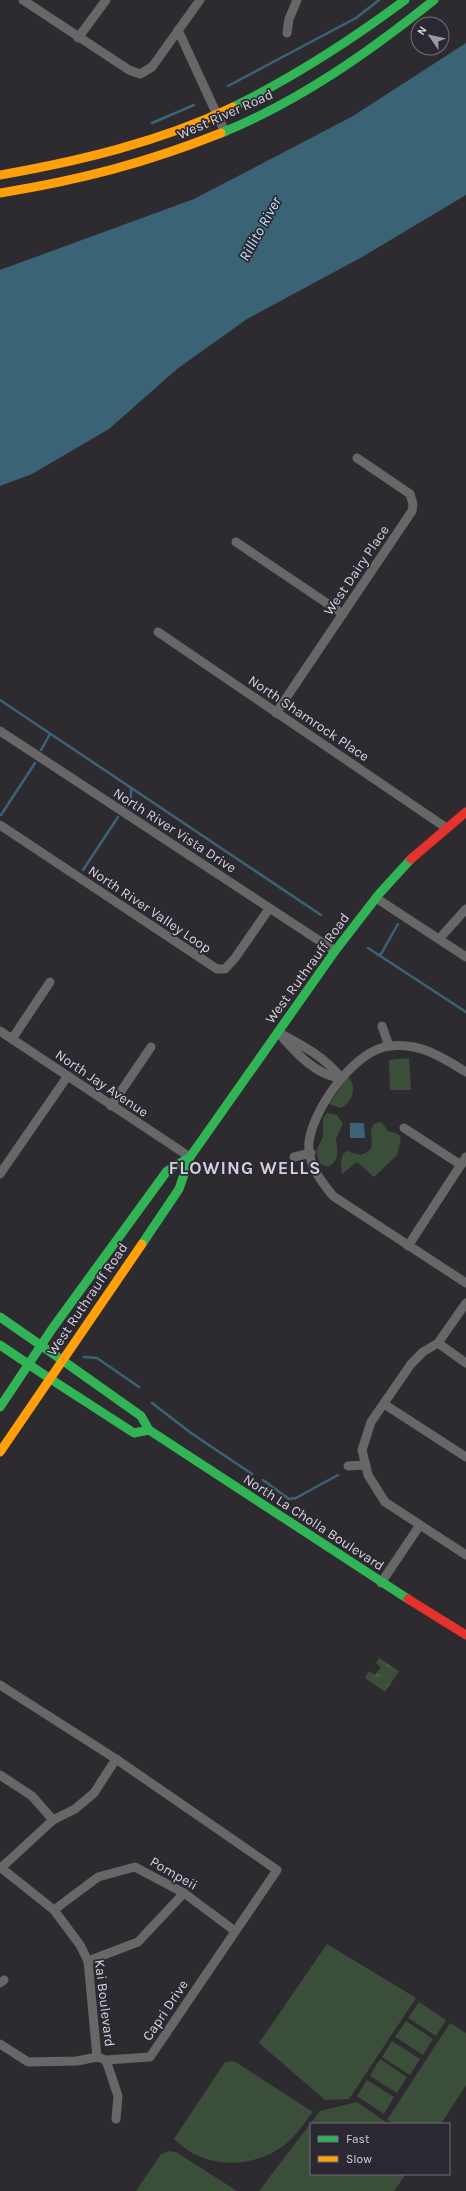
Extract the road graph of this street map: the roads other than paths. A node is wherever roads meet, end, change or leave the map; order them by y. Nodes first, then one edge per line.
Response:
1 (23, 0) edge
2 (106, 0) edge
3 (200, 0) edge
4 (298, 0) edge
5 (405, 0) edge
6 (434, 0) edge
7 (178, 30) junction
8 (287, 33) dead end
9 (78, 38) junction
10 (218, 115) junction
11 (226, 132) junction
12 (0, 175) edge
13 (0, 193) edge
14 (357, 458) dead end
15 (236, 542) dead end
16 (343, 614) junction
17 (158, 632) dead end
18 (276, 713) junction
19 (0, 731) edge
20 (466, 812) edge
21 (0, 825) edge
22 (445, 827) junction
23 (376, 898) junction
24 (269, 909) junction
25 (466, 909) edge
26 (439, 939) junction
27 (335, 951) junction
28 (466, 957) edge
29 (50, 982) dead end
30 (382, 1026) dead end
31 (0, 1031) edge
32 (278, 1032) junction
33 (12, 1039) junction
34 (389, 1046) junction
35 (151, 1047) dead end
36 (466, 1072) edge
37 (67, 1076) junction
38 (341, 1078) junction
39 (111, 1106) junction
40 (404, 1128) dead end
41 (311, 1154) junction
42 (190, 1157) junction
43 (294, 1157) dead end
44 (464, 1161) edge
45 (1, 1172) edge
46 (408, 1246) junction
47 (466, 1283) edge
48 (466, 1303) edge
49 (0, 1317) edge
50 (438, 1343) junction
51 (0, 1345) edge
52 (41, 1345) junction
53 (62, 1360) junction
54 (466, 1363) edge
55 (28, 1364) junction
56 (50, 1378) junction
57 (384, 1404) junction
58 (0, 1407) edge
59 (149, 1430) junction
60 (0, 1452) edge
61 (466, 1457) edge
62 (366, 1465) junction
63 (348, 1466) dead end
64 (420, 1526) junction
65 (466, 1554) edge
66 (382, 1584) junction
67 (466, 1635) edge
68 (0, 1685) edge
69 (116, 1759) junction
70 (0, 1775) edge
71 (53, 1820) junction
72 (0, 1867) edge
73 (184, 1893) junction
74 (54, 1910) junction
75 (235, 1931) junction
76 (88, 1961) junction
77 (0, 2044) edge
78 (102, 2059) junction
79 (116, 2119) dead end

1 - 9 street
2 - 9 street
3 - 7 street
4 - 8 street
5 - 10 main road, West River Road
6 - 11 main road, West River Road
7 - 9 street
7 - 10 street
10 - 11 street
10 - 12 main road, West River Road
11 - 13 main road, West River Road
14 - 16 street, West Dairy Place
15 - 16 street
16 - 18 street, West Dairy Place
17 - 18 street, North Shamrock Place
18 - 22 street, North Shamrock Place
19 - 24 street, North River Vista Drive
20 - 22 main road, West Ruthrauff Road
21 - 24 street, North River Valley Loop
22 - 23 main road, West Ruthrauff Road
23 - 26 street
23 - 27 main road, West Ruthrauff Road
24 - 27 street, North River Vista Drive
25 - 26 street
26 - 28 street
27 - 32 main road, West Ruthrauff Road
29 - 33 street
30 - 34 street
31 - 33 street, North Jay Avenue
32 - 38 street
32 - 42 main road, West Ruthrauff Road
33 - 37 street, North Jay Avenue
34 - 36 street
34 - 38 street
35 - 39 street
37 - 39 street, North Jay Avenue
37 - 45 street
38 - 41 street
39 - 42 street, North Jay Avenue
40 - 44 street
41 - 43 street
41 - 46 street
42 - 52 main road, West Ruthrauff Road
42 - 53 main road, West Ruthrauff Road
44 - 46 street
46 - 47 street
48 - 50 street
49 - 52 main road, North La Cholla Boulevard
50 - 54 street
50 - 57 street
51 - 55 main road
52 - 53 main road, North La Cholla Boulevard
52 - 55 main road, West Ruthrauff Road
53 - 56 main road, West Ruthrauff Road
53 - 59 main road, North La Cholla Boulevard
55 - 56 main road
55 - 58 main road, West Ruthrauff Road
56 - 59 main road
56 - 60 main road, West Ruthrauff Road
57 - 61 street
57 - 62 street
59 - 66 main road, North La Cholla Boulevard
62 - 63 street
62 - 64 street
64 - 65 street
64 - 66 street
66 - 67 main road, North La Cholla Boulevard
68 - 69 street
69 - 71 street
69 - 75 street, Capri Drive
70 - 71 street
71 - 72 street
72 - 74 street, Kai Boulevard
73 - 74 street, Pompeii
73 - 75 street, Pompeii
73 - 76 street
74 - 76 street, Kai Boulevard
75 - 78 street, Capri Drive
76 - 78 street, Kai Boulevard
77 - 78 street, Capri Drive
78 - 79 street, Kai Boulevard

